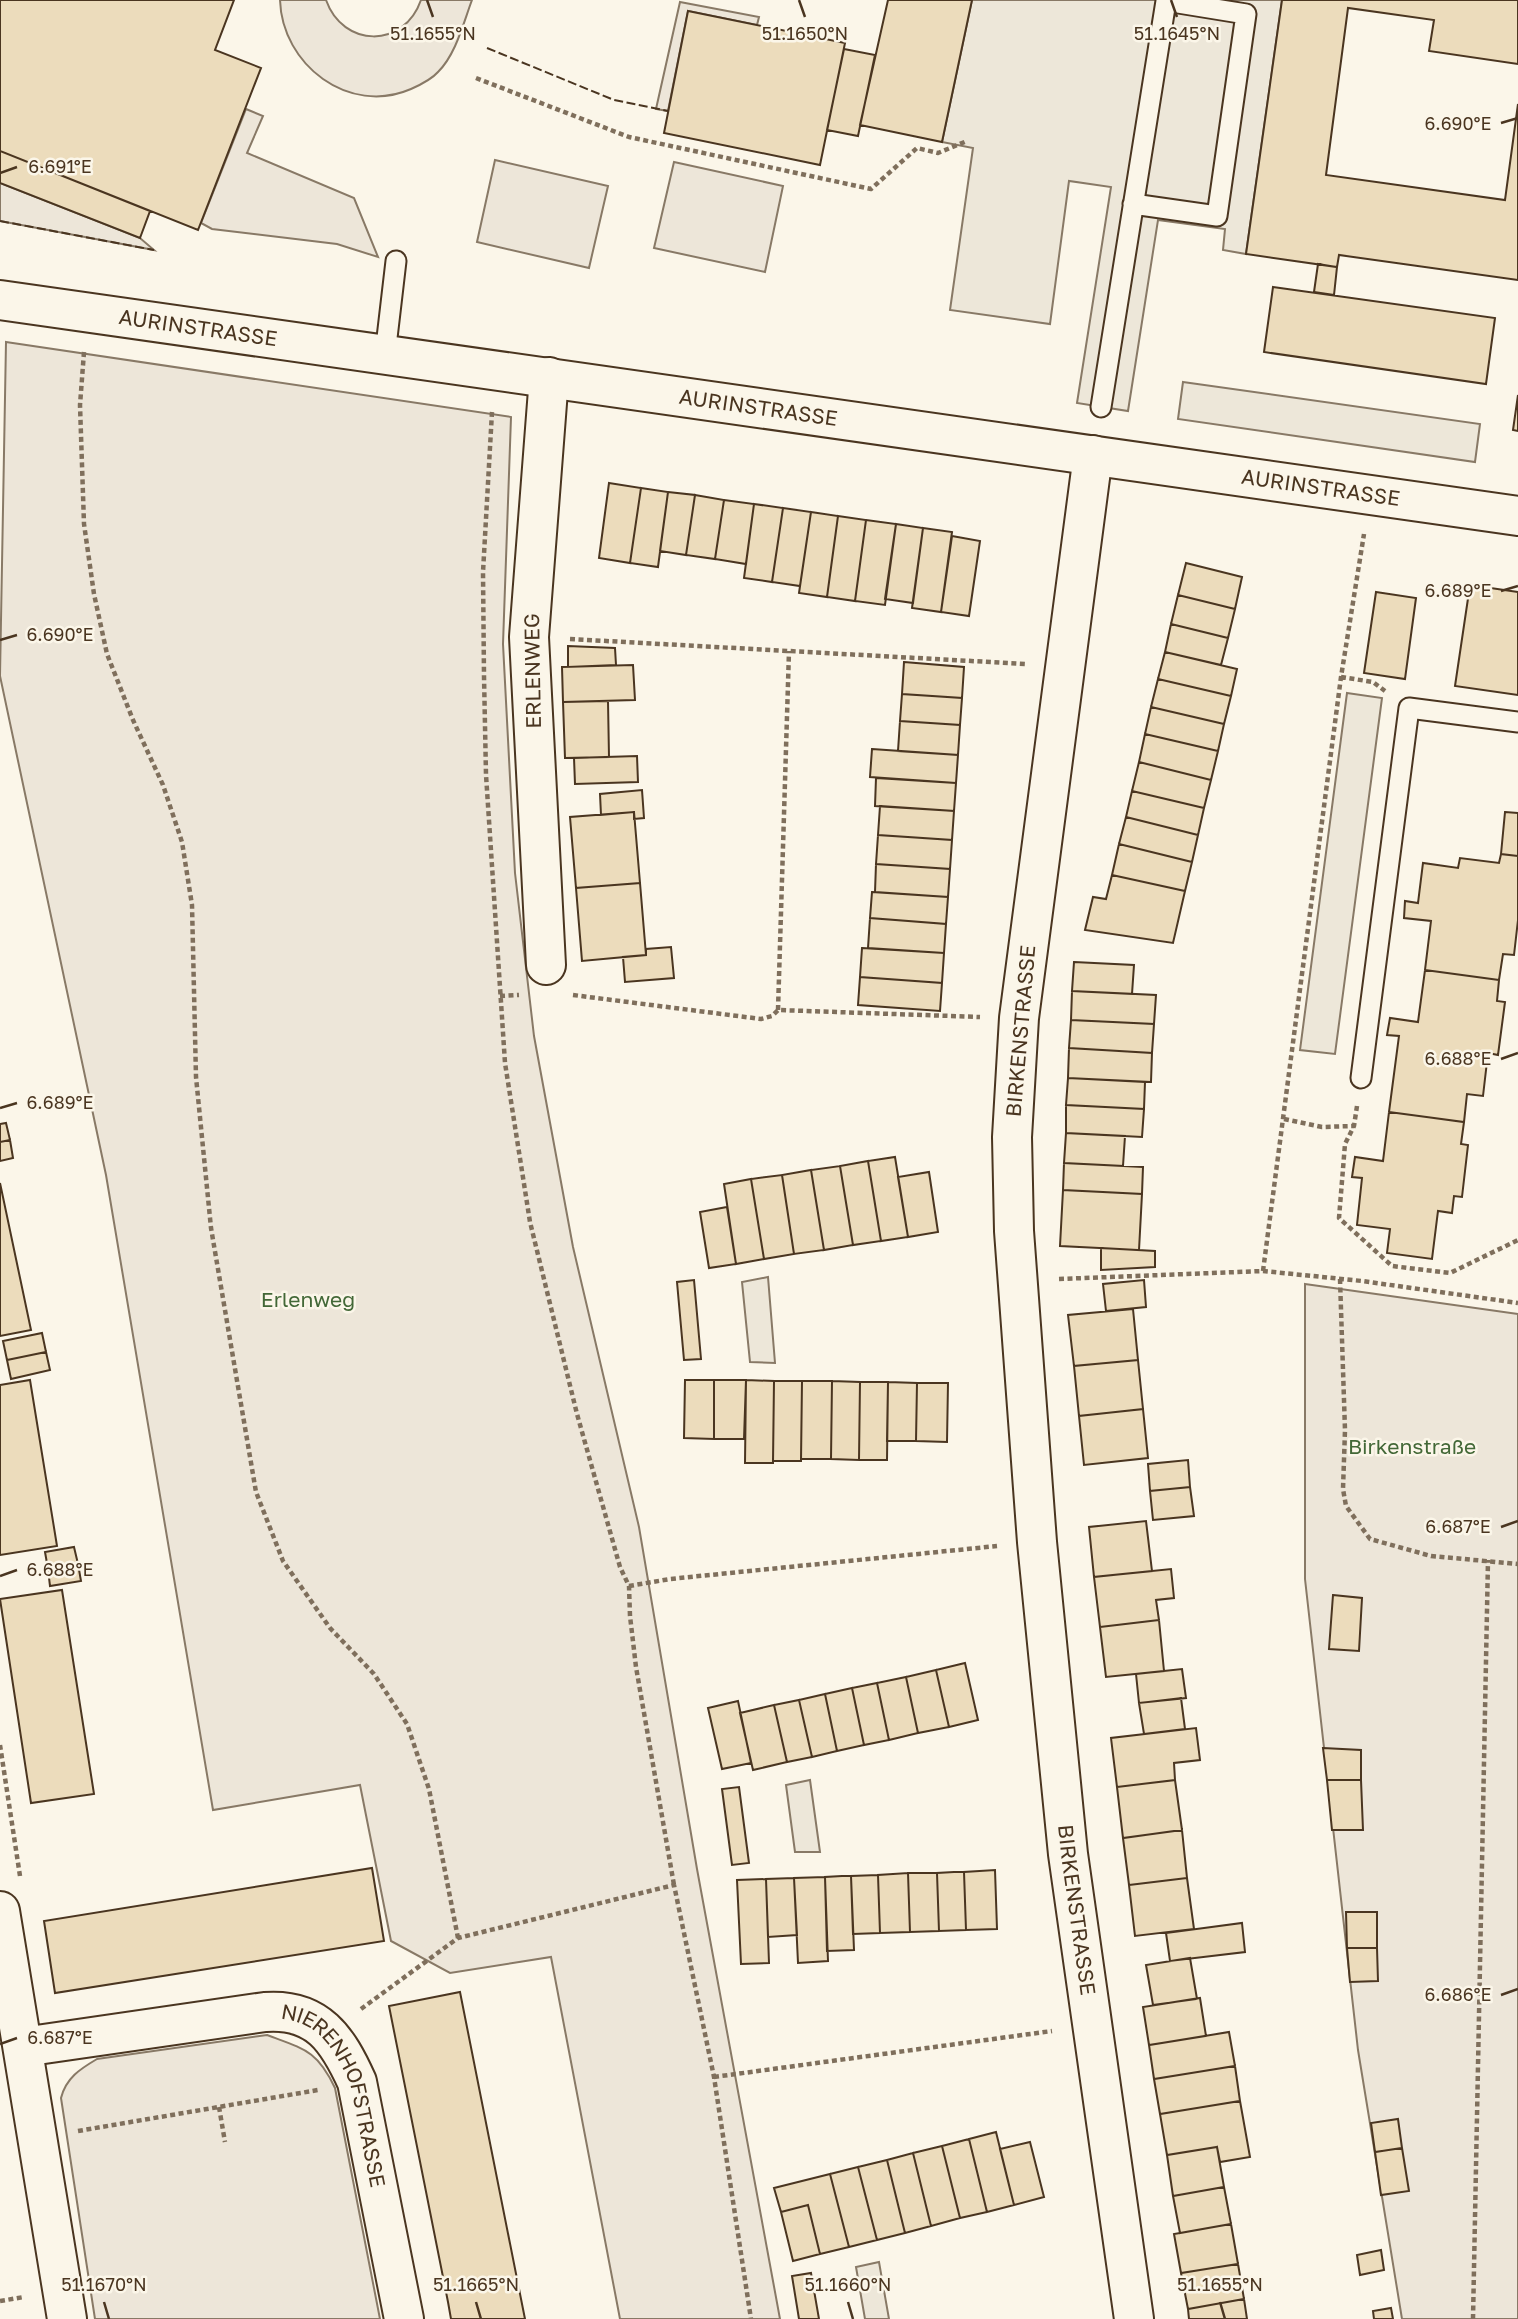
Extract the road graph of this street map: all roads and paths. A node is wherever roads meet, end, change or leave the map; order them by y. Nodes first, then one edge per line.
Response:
1 (476, 78) dead end
2 (967, 141) dead end
3 (1133, 204) junction
4 (396, 261) dead end
5 (0, 300) edge
6 (87, 313) junction
7 (385, 355) junction
8 (494, 371) junction
9 (549, 377) junction
10 (1101, 407) dead end
11 (1093, 455) junction
12 (1370, 495) junction
13 (1518, 516) edge
14 (529, 637) junction
15 (789, 651) junction
16 (1065, 666) junction
17 (1341, 677) junction
18 (1409, 708) junction
19 (1518, 722) edge
20 (547, 985) junction
21 (500, 996) junction
22 (778, 1010) junction
23 (1019, 1018) junction
24 (1361, 1078) joint
25 (1284, 1119) junction
26 (1354, 1126) junction
27 (1518, 1240) edge
28 (1263, 1271) junction
29 (1340, 1279) junction
30 (1018, 1280) junction
31 (1518, 1303) edge
32 (1037, 1542) junction
33 (1488, 1560) junction
34 (1518, 1564) edge
35 (629, 1586) junction
36 (674, 1885) junction
37 (0, 1911) edge
38 (458, 1938) junction
39 (1091, 2025) junction
40 (329, 2035) junction
41 (23, 2047) junction
42 (714, 2077) junction
43 (357, 2082) junction
44 (219, 2107) junction
45 (39, 2138) junction
46 (225, 2142) dead end
47 (67, 2319) edge
48 (404, 2319) edge
49 (751, 2319) edge
50 (1134, 2319) edge
51 (1474, 2319) edge

1 - 2 path
3 - 3 lane
3 - 10 lane
4 - 7 lane
5 - 6 street, AURINSTRASSE
6 - 7 street, AURINSTRASSE
6 - 38 path
7 - 8 street, AURINSTRASSE
8 - 9 street, AURINSTRASSE
8 - 21 path
9 - 11 street, AURINSTRASSE
9 - 14 street, ERLENWEG
11 - 12 street, AURINSTRASSE
11 - 16 street, BIRKENSTRASSE
12 - 13 street, AURINSTRASSE
12 - 17 path
14 - 15 path
14 - 20 street, ERLENWEG
15 - 16 path
15 - 22 path
16 - 23 street, BIRKENSTRASSE
17 - 18 path
17 - 25 path
18 - 19 lane
18 - 24 lane
20 - 21 path
20 - 22 path
21 - 35 path
22 - 23 path
23 - 30 street, BIRKENSTRASSE
24 - 26 path
25 - 26 path
25 - 28 path
26 - 27 path
28 - 29 path
28 - 30 path
29 - 31 path
29 - 33 path
30 - 32 street, BIRKENSTRASSE
32 - 35 path
32 - 39 street, BIRKENSTRASSE
33 - 34 path
33 - 51 path
35 - 36 path
36 - 38 path
36 - 42 path
37 - 41 street
38 - 40 path
39 - 42 path
39 - 50 street, BIRKENSTRASSE
40 - 41 street, NIERENHOFSTRASSE
40 - 43 street, NIERENHOFSTRASSE
41 - 45 street
42 - 49 path
43 - 44 path
43 - 48 street, NIERENHOFSTRASSE
44 - 45 path
44 - 46 path
45 - 47 street

